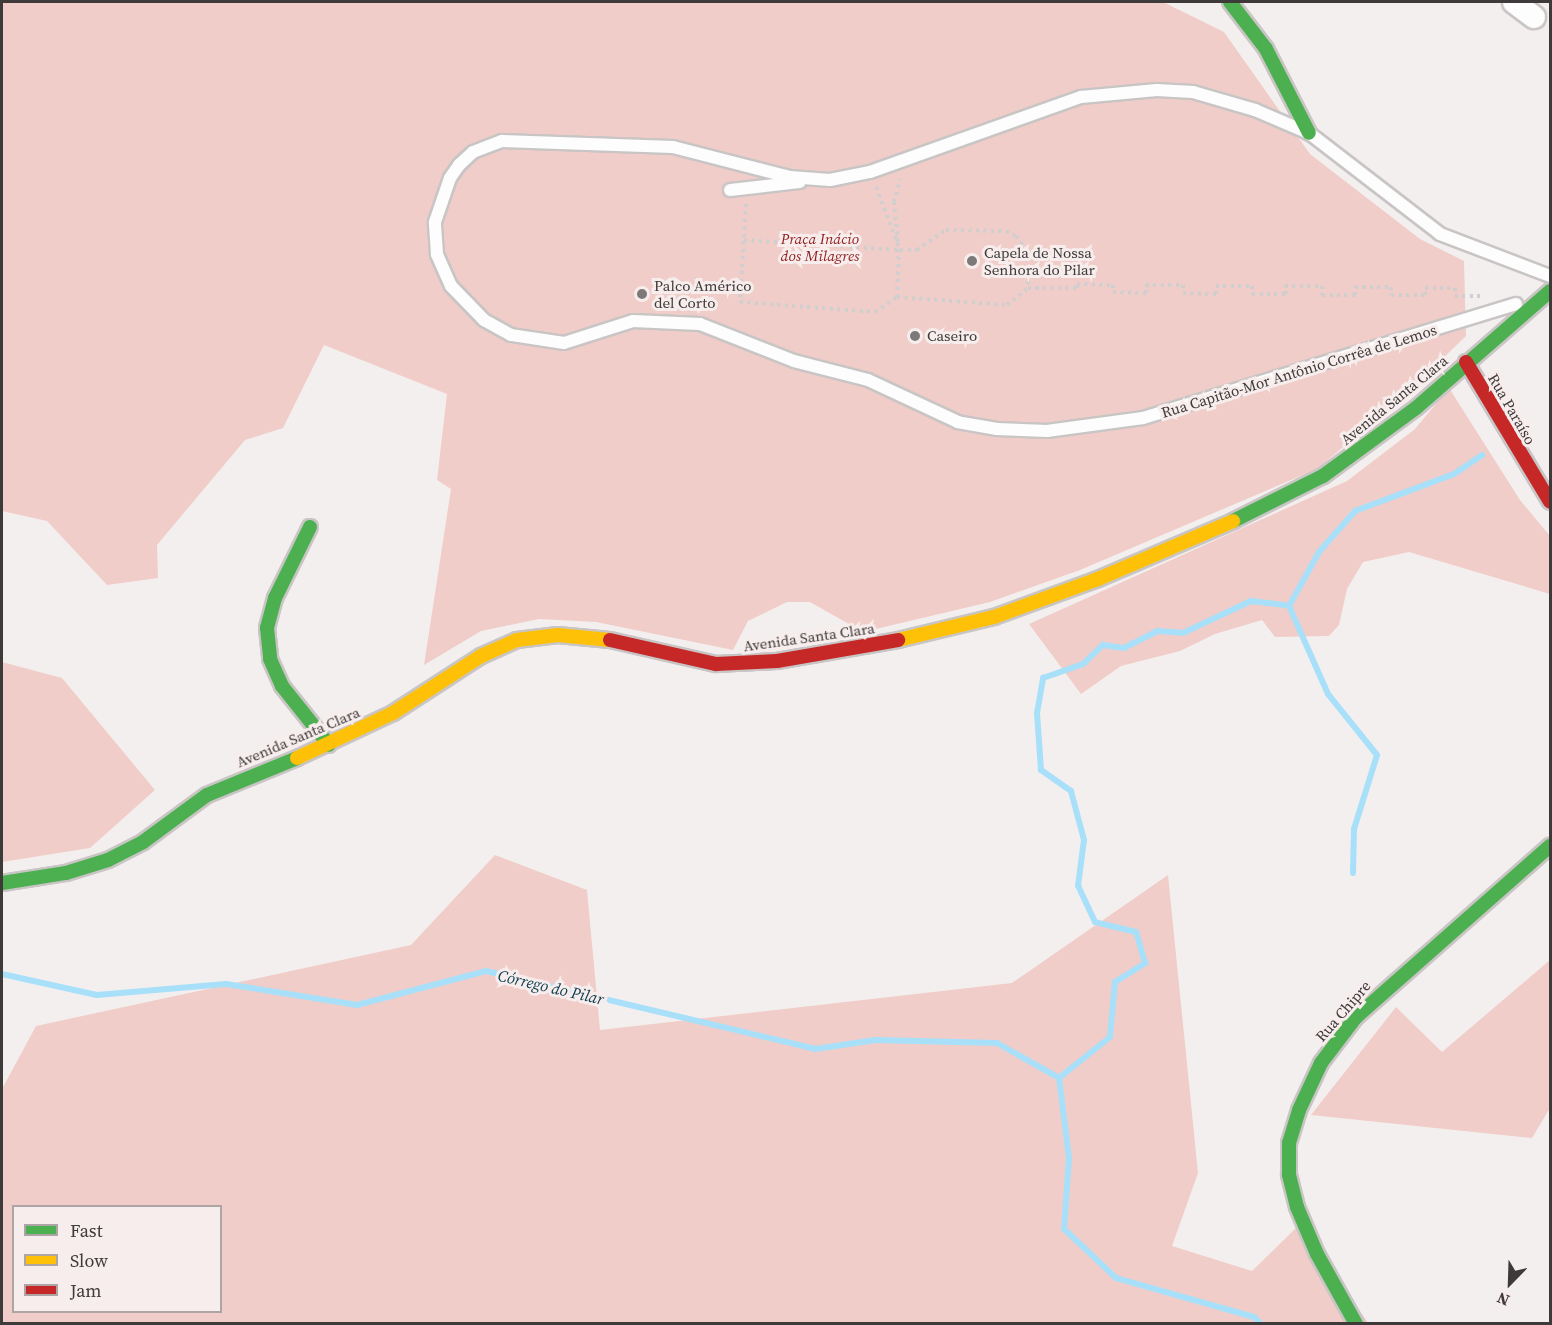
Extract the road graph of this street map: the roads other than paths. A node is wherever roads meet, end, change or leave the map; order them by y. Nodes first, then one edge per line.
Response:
1 (1230, 2) edge
2 (1514, 2) edge
3 (1534, 17) dead end
4 (1309, 133) junction
5 (814, 181) junction
6 (730, 190) dead end
7 (1551, 276) edge
8 (1545, 294) edge
9 (1466, 362) junction
10 (1551, 502) edge
11 (310, 527) dead end
12 (329, 745) junction
13 (1551, 846) edge
14 (2, 883) edge
15 (1356, 1323) edge

1 - 4 street
2 - 3 street
4 - 5 lane, Rua Capitão-Mor Antônio Corrêa de Lemos
4 - 7 lane, Rua Capitão-Mor Antônio Corrêa de Lemos
5 - 6 lane
5 - 8 lane, Rua Capitão-Mor Antônio Corrêa de Lemos
8 - 9 street, Avenida Santa Clara
9 - 10 street, Rua Paraíso
9 - 12 street, Avenida Santa Clara
11 - 12 street
12 - 14 street, Avenida Santa Clara
13 - 15 street, Rua Chipre

